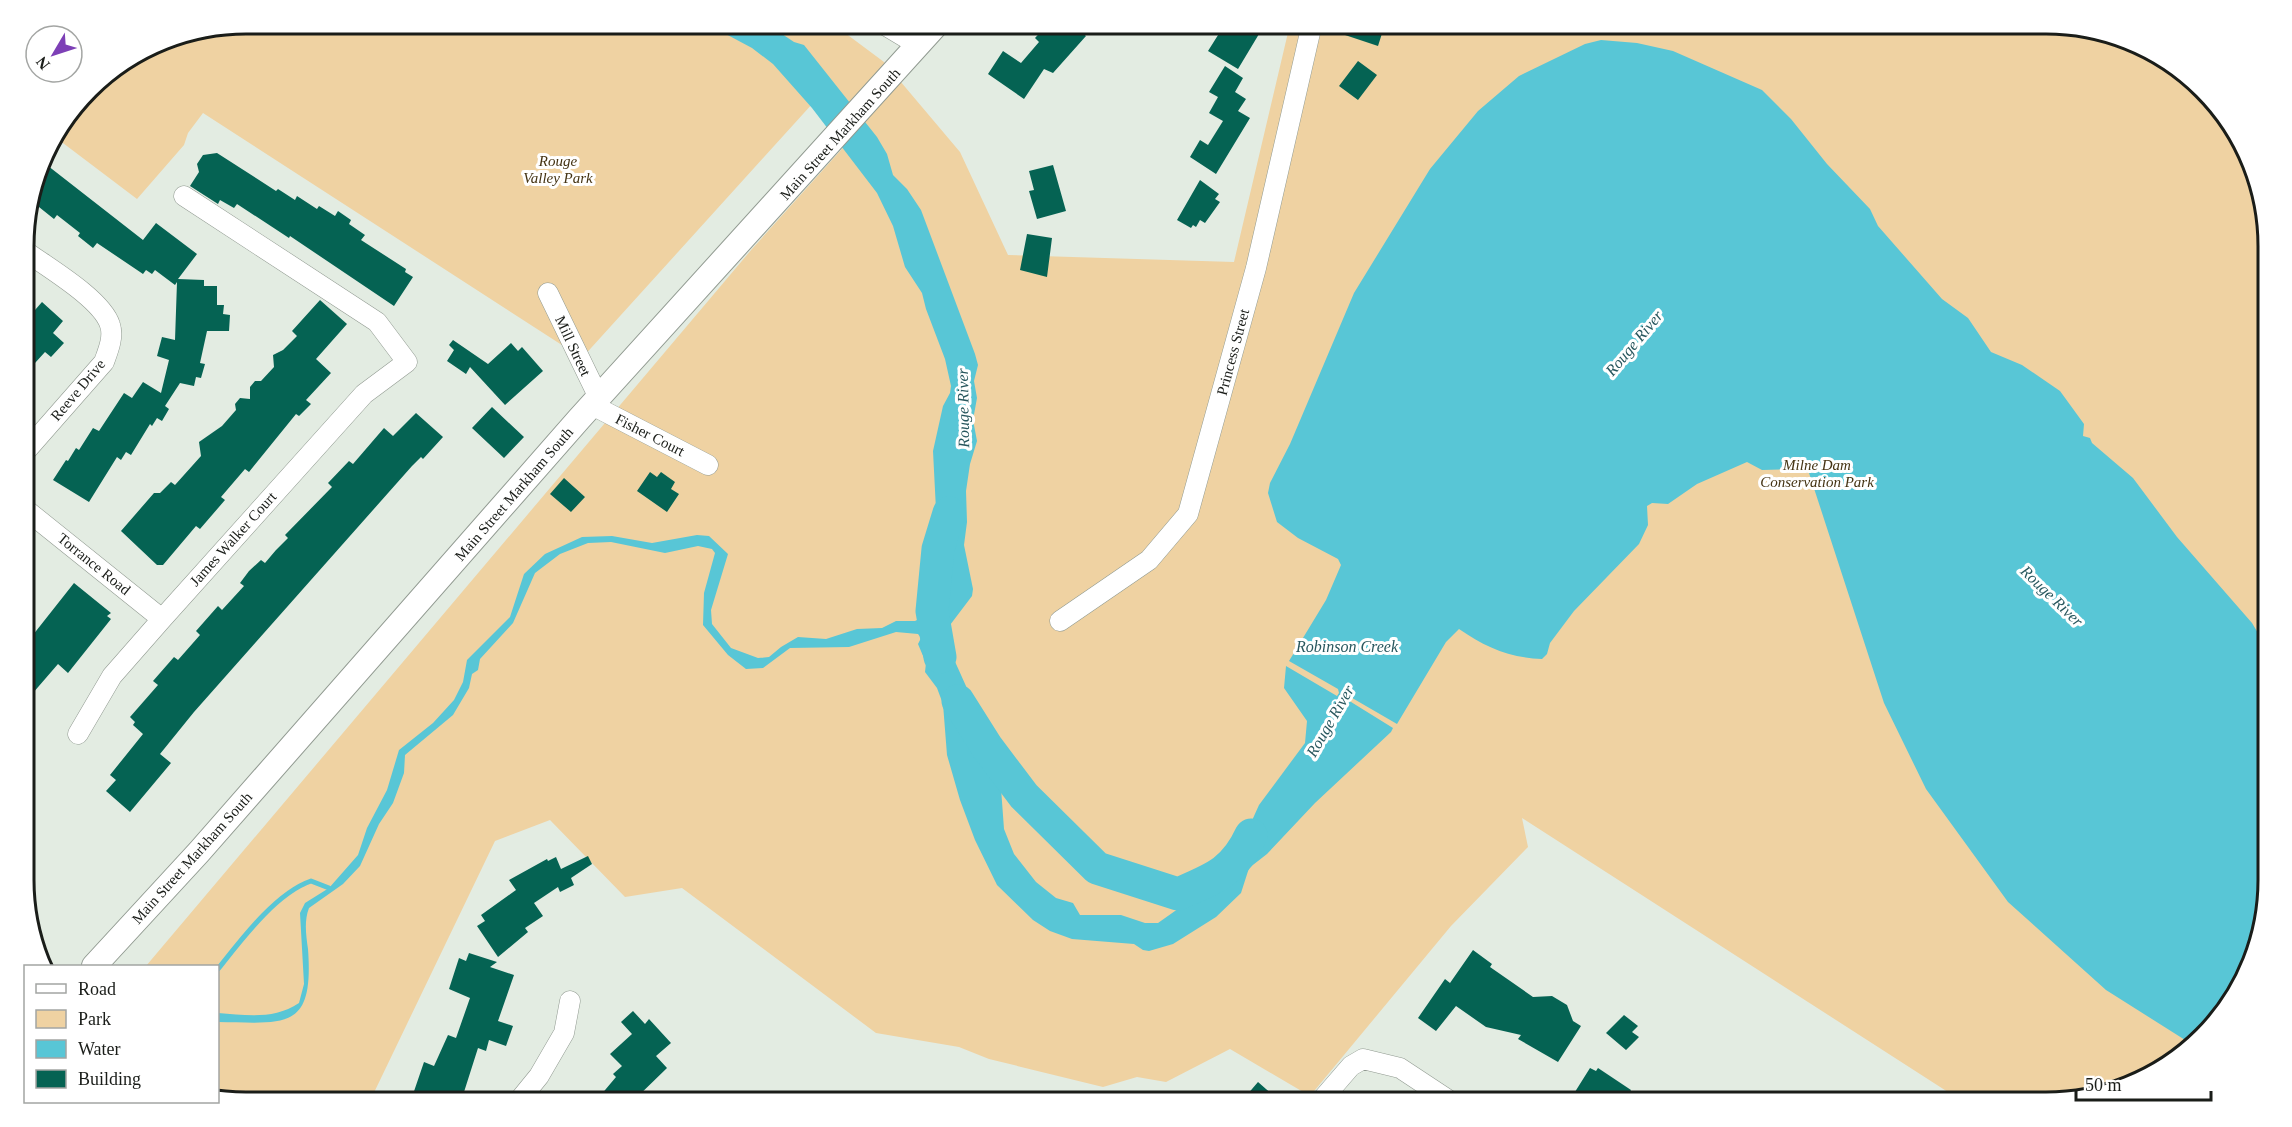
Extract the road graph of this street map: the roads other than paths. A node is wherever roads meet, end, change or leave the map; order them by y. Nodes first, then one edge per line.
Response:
1 (1310, 34) edge
2 (894, 35) edge
3 (928, 35) edge
4 (912, 53) junction
5 (184, 196) dead end
6 (35, 259) edge
7 (548, 293) dead end
8 (595, 402) junction
9 (35, 441) edge
10 (708, 465) dead end
11 (35, 517) edge
12 (162, 619) junction
13 (1060, 621) dead end
14 (78, 734) dead end
15 (95, 965) edge
16 (570, 1001) dead end
17 (526, 1092) edge
18 (1329, 1092) edge
19 (1436, 1092) edge

1 - 13 street, Princess Street
2 - 4 street
3 - 4 main road, Main Street Markham South
4 - 8 main road, Main Street Markham South
5 - 12 street, James Walker Court
6 - 9 street, Reeve Drive
7 - 8 street, Mill Street
8 - 10 street, Fisher Court
8 - 15 main road, Main Street Markham South
11 - 12 street, Torrance Road
12 - 14 street, James Walker Court
16 - 17 street
18 - 19 street

